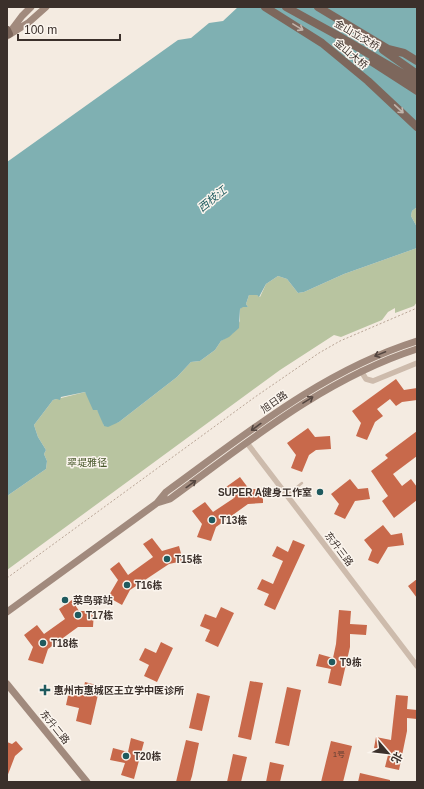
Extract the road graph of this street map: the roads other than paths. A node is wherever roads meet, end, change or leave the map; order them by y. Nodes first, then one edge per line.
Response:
1 (31, 7) edge
2 (46, 7) edge
3 (265, 7) edge
4 (286, 7) edge
5 (318, 7) edge
6 (8, 33) edge
7 (361, 33) junction
8 (335, 34) junction
9 (388, 49) junction
10 (417, 61) edge
11 (417, 67) edge
12 (417, 74) edge
13 (417, 82) edge
14 (417, 92) edge
15 (417, 127) edge
16 (417, 341) edge
17 (417, 349) edge
18 (417, 363) edge
19 (360, 371) junction
20 (247, 443) junction
21 (302, 483) dead end
22 (286, 496) junction
23 (157, 503) junction
24 (7, 612) edge
25 (417, 666) edge
26 (7, 684) edge
27 (87, 782) edge

1 - 6 main road
2 - 6 main road
3 -> 15 main road, 金山大桥
4 - 8 main road, 金山立交桥
5 - 7 main road, 金山大桥
7 - 9 main road, 金山大桥
7 - 12 main road, 金山立交桥
8 - 13 main road, 金山立交桥
8 - 14 main road
9 - 10 main road, 金山大桥
9 - 11 main road
16 -> 23 main road, 旭日路
17 - 19 main road, 旭日路
18 - 19 street
20 -> 19 main road, 旭日路
20 - 22 street, 东升三路
23 -> 20 main road, 旭日路
21 - 22 lane
22 - 25 street, 东升三路
23 - 24 main road, 旭日路
26 - 27 main road, 东升二路

